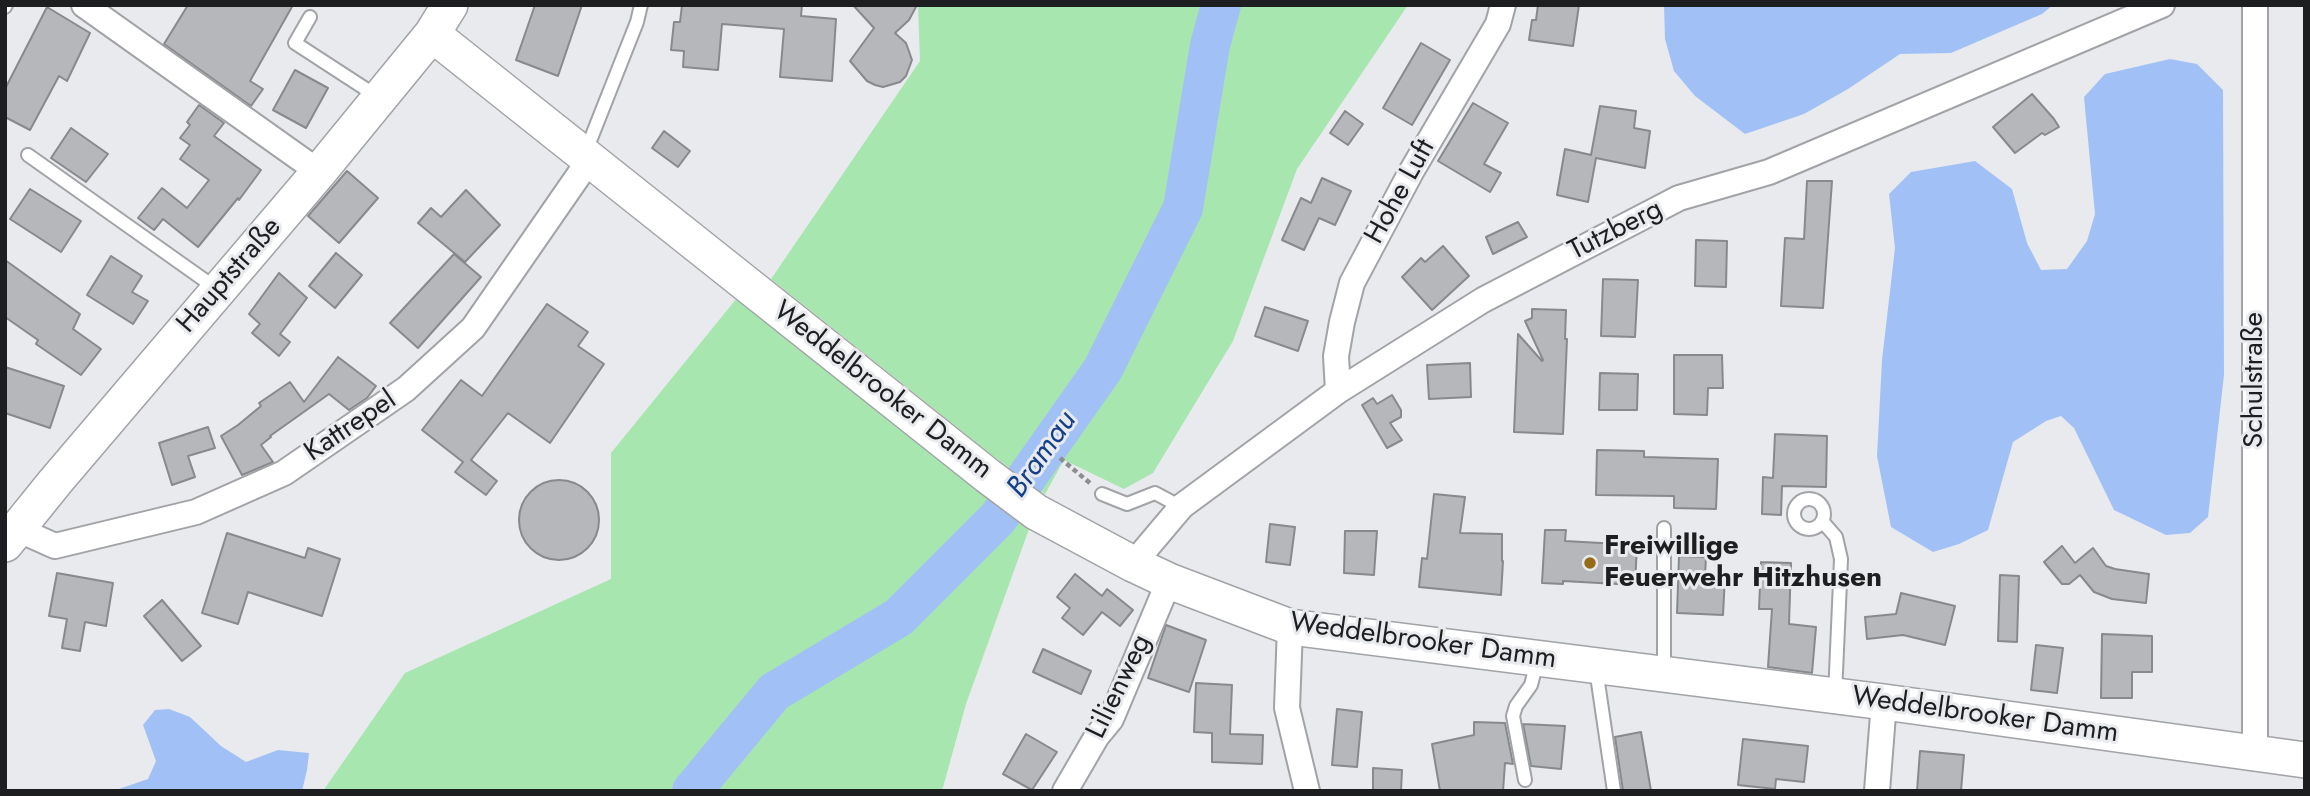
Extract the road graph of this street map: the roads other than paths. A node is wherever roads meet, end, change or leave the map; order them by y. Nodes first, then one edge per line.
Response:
1 (84, 5) edge
2 (641, 5) edge
3 (1503, 5) edge
4 (2162, 5) edge
5 (2255, 5) edge
6 (310, 17) dead end
7 (441, 20) edge
8 (378, 97) junction
9 (28, 155) dead end
10 (587, 157) junction
11 (319, 172) junction
12 (218, 289) junction
13 (1338, 391) junction
14 (1102, 494) road end
15 (1181, 507) junction
16 (1822, 521) dead end
17 (1664, 528) dead end
18 (11, 537) edge
19 (1133, 564) junction
20 (1169, 581) junction
21 (1290, 627) junction
22 (1538, 658) junction
23 (1595, 665) junction
24 (1664, 674) junction
25 (1835, 695) junction
26 (1884, 702) junction
27 (2255, 754) junction
28 (2305, 760) edge
29 (1524, 780) dead end
30 (1065, 791) edge
31 (1307, 791) edge
32 (1614, 791) edge
33 (1877, 791) edge

1 - 11 street
2 - 10 lane
3 - 13 street, Hohe Luft
4 - 13 street, Tutzberg
5 - 27 street, Schulstraße
6 - 8 lane
7 - 8 street, Hauptstraße
7 - 10 street, Weddelbrooker Damm
8 - 11 street, Hauptstraße
9 - 12 lane
10 - 18 street, Kattrepel
10 - 19 street, Weddelbrooker Damm
11 - 12 street, Hauptstraße
12 - 18 street, Hauptstraße
13 - 15 street, Tutzberg
14 - 15 lane
15 - 19 street, Tutzberg
16 - 25 lane
17 - 24 lane
19 - 20 street, Weddelbrooker Damm
20 - 21 street, Weddelbrooker Damm
20 - 30 street, Lilienweg
21 - 22 street, Weddelbrooker Damm
21 - 31 street
22 - 23 street, Weddelbrooker Damm
22 - 29 lane
23 - 24 street, Weddelbrooker Damm
23 - 32 lane
24 - 25 street, Weddelbrooker Damm
25 - 26 street, Weddelbrooker Damm
26 - 27 street, Weddelbrooker Damm
26 - 33 street
27 - 28 street, Weddelbrooker Damm

